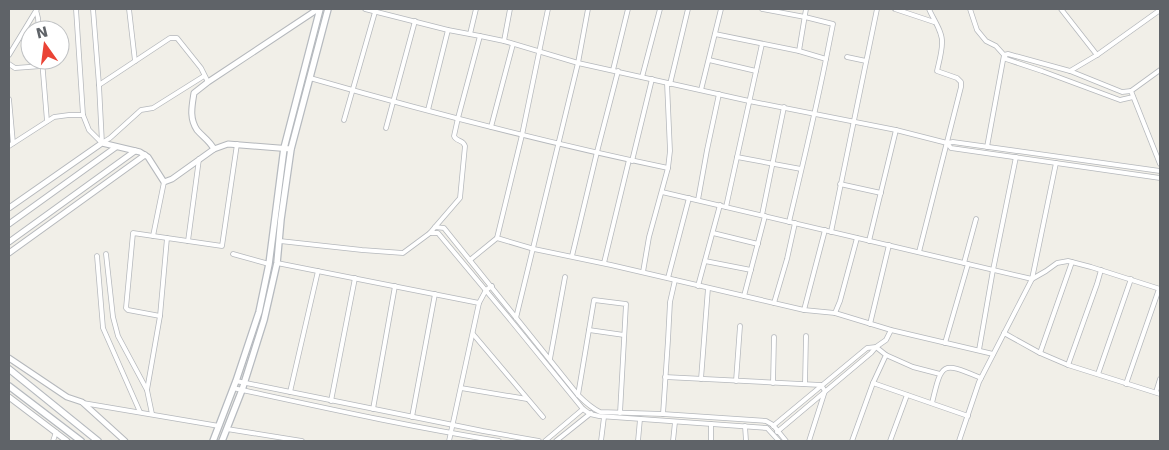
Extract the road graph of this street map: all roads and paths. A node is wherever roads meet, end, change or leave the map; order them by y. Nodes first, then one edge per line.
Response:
1 (35, 9) edge
2 (76, 9) edge
3 (93, 9) edge
4 (129, 9) edge
5 (319, 9) edge
6 (328, 9) edge
7 (366, 9) edge
8 (476, 9) edge
9 (510, 9) edge
10 (548, 9) edge
11 (588, 9) edge
12 (628, 9) edge
13 (660, 9) edge
14 (688, 9) edge
15 (721, 9) edge
16 (762, 9) edge
17 (806, 9) edge
18 (877, 9) edge
19 (898, 9) edge
20 (929, 9) edge
21 (970, 9) edge
22 (1061, 9) edge
23 (1160, 10) edge
24 (375, 12) junction
25 (805, 17) junction
26 (415, 21) junction
27 (934, 22) junction
28 (448, 30) junction
29 (470, 34) junction
30 (715, 34) junction
31 (480, 36) junction
32 (504, 41) junction
33 (513, 44) junction
34 (762, 44) junction
35 (799, 51) junction
36 (540, 52) junction
37 (9, 55) edge
38 (1004, 55) junction
39 (1097, 55) junction
40 (847, 57) dead end
41 (826, 59) junction
42 (708, 60) junction
43 (135, 61) junction
44 (866, 61) junction
45 (578, 63) junction
46 (42, 70) edge
47 (613, 70) junction
48 (1160, 70) edge
49 (618, 71) junction
50 (756, 71) junction
51 (1070, 71) junction
52 (204, 76) junction
53 (642, 77) junction
54 (310, 78) junction
55 (652, 79) junction
56 (208, 82) junction
57 (669, 83) junction
58 (99, 85) junction
59 (352, 90) junction
60 (701, 90) junction
61 (1131, 91) junction
62 (719, 94) junction
63 (1133, 97) junction
64 (9, 99) edge
65 (392, 101) junction
66 (749, 101) junction
67 (784, 107) junction
68 (428, 110) junction
69 (815, 114) junction
70 (83, 115) junction
71 (458, 118) junction
72 (344, 120) dead end
73 (47, 121) junction
74 (853, 122) junction
75 (491, 127) junction
76 (386, 128) dead end
77 (896, 130) junction
78 (522, 134) junction
79 (102, 143) junction
80 (947, 143) junction
81 (236, 144) junction
82 (558, 144) junction
83 (11, 145) edge
84 (116, 147) junction
85 (986, 147) junction
86 (284, 148) junction
87 (214, 149) junction
88 (291, 149) junction
89 (134, 151) junction
90 (597, 152) junction
91 (145, 155) junction
92 (737, 157) junction
93 (1016, 157) junction
94 (199, 159) junction
95 (631, 160) junction
96 (1056, 163) junction
97 (772, 164) junction
98 (1160, 164) edge
99 (668, 168) junction
100 (802, 169) junction
101 (1160, 171) edge
102 (1160, 178) edge
103 (164, 182) junction
104 (840, 184) junction
105 (662, 192) junction
106 (881, 193) junction
107 (689, 198) junction
108 (698, 200) junction
109 (720, 205) junction
110 (726, 207) junction
111 (9, 208) edge
112 (763, 215) junction
113 (976, 219) dead end
114 (789, 222) junction
115 (795, 223) junction
116 (9, 224) edge
117 (435, 227) junction
118 (825, 230) junction
119 (831, 232) junction
120 (430, 233) junction
121 (713, 233) junction
122 (153, 236) junction
123 (167, 238) junction
124 (497, 238) junction
125 (857, 238) junction
126 (188, 241) junction
127 (280, 241) junction
128 (869, 241) junction
129 (9, 242) edge
130 (758, 244) junction
131 (889, 245) junction
132 (534, 249) junction
133 (919, 252) junction
134 (9, 253) edge
135 (106, 254) dead end
136 (233, 254) dead end
137 (97, 256) dead end
138 (572, 256) junction
139 (470, 260) junction
140 (705, 261) junction
141 (1072, 262) junction
142 (277, 263) junction
143 (604, 263) junction
144 (269, 264) junction
145 (966, 264) junction
146 (751, 270) junction
147 (993, 270) junction
148 (1101, 270) junction
149 (318, 271) junction
150 (643, 272) junction
151 (565, 277) dead end
152 (355, 278) junction
153 (668, 278) junction
154 (1032, 279) junction
155 (675, 280) junction
156 (1131, 280) junction
157 (395, 286) junction
158 (492, 286) junction
159 (698, 286) junction
160 (708, 288) junction
161 (1160, 289) edge
162 (486, 290) junction
163 (435, 294) junction
164 (744, 296) junction
165 (480, 303) junction
166 (774, 303) junction
167 (804, 310) junction
168 (835, 313) junction
169 (160, 316) junction
170 (516, 318) junction
171 (514, 324) junction
172 (870, 324) junction
173 (740, 326) dead end
174 (589, 330) junction
175 (892, 330) junction
176 (1004, 333) junction
177 (473, 334) junction
178 (624, 334) junction
179 (806, 336) dead end
180 (774, 338) dead end
181 (945, 343) junction
182 (876, 347) junction
183 (979, 350) junction
184 (1040, 353) junction
185 (993, 354) junction
186 (886, 355) junction
187 (9, 358) edge
188 (550, 359) junction
189 (1068, 365) junction
190 (9, 370) edge
191 (940, 374) junction
192 (1098, 374) junction
193 (665, 377) junction
194 (981, 378) junction
195 (700, 379) junction
196 (1160, 379) edge
197 (236, 381) junction
198 (736, 381) junction
199 (244, 383) junction
200 (773, 383) junction
201 (873, 383) junction
202 (805, 384) junction
203 (1126, 384) junction
204 (822, 385) junction
205 (9, 386) edge
206 (233, 388) junction
207 (461, 388) junction
208 (147, 390) junction
209 (242, 390) junction
210 (825, 391) junction
211 (290, 392) junction
212 (1158, 393) edge
213 (578, 395) junction
214 (907, 395) junction
215 (9, 397) edge
216 (527, 399) junction
217 (331, 401) junction
218 (82, 402) junction
219 (932, 403) junction
220 (588, 405) junction
221 (373, 409) junction
222 (583, 409) junction
223 (594, 410) junction
224 (140, 412) junction
225 (620, 413) junction
226 (152, 414) junction
227 (590, 414) junction
228 (663, 414) junction
229 (968, 416) junction
230 (412, 417) junction
231 (543, 417) dead end
232 (604, 417) junction
233 (640, 419) junction
234 (675, 422) junction
235 (711, 424) junction
236 (452, 425) junction
237 (773, 425) junction
238 (219, 426) junction
239 (745, 426) junction
240 (227, 429) junction
241 (769, 429) junction
242 (56, 432) junction
243 (451, 433) junction
244 (776, 433) junction
245 (282, 440) edge
246 (53, 441) edge
247 (68, 441) edge
248 (81, 441) edge
249 (98, 441) edge
250 (125, 441) edge
251 (213, 441) edge
252 (222, 441) edge
253 (302, 441) edge
254 (449, 441) edge
255 (499, 441) edge
256 (539, 441) edge
257 (545, 441) edge
258 (556, 441) edge
259 (602, 441) edge
260 (638, 441) edge
261 (673, 441) edge
262 (711, 441) edge
263 (746, 441) edge
264 (779, 441) edge
265 (786, 441) edge
266 (809, 441) edge
267 (852, 441) edge
268 (890, 441) edge
269 (959, 441) edge

1 - 37 street
2 - 70 street
3 - 58 street
4 - 43 street
5 - 56 street
5 - 86 main road
6 - 54 main road
7 - 24 street
8 - 29 street
9 - 32 street
10 - 36 street
11 - 45 street
12 - 47 street
13 - 53 street
14 - 57 street
15 - 30 street
16 - 25 street
17 - 25 street
18 - 44 street
19 - 27 street
20 - 27 street
21 - 38 street
22 - 39 street
23 - 39 street
24 - 26 street
24 - 59 street
25 - 35 street
25 - 41 street
26 - 28 street
26 - 65 street
27 - 80 street
28 - 29 street
28 - 68 street
29 - 31 street
30 - 34 street
30 - 42 street
31 - 32 street
31 - 71 street
32 - 33 street
33 - 36 street
33 - 75 street
34 - 35 street
34 - 50 street
35 - 41 street
36 - 45 street
36 - 78 street
38 - 51 street
38 - 63 street
38 - 85 street
39 - 51 street
40 - 44 street
41 - 69 street
42 - 50 street
42 - 60 street
43 - 52 street
43 - 58 street
44 - 74 street
45 - 47 street
45 - 82 street
46 - 73 street
47 - 49 street
48 - 61 street
49 - 53 street
49 - 90 street
50 - 66 street
51 - 61 street
52 - 56 street
52 - 79 street
53 - 55 street
54 - 59 street
54 - 88 main road
55 - 57 street
55 - 95 street
56 - 87 street
57 - 60 street
57 - 99 street
58 - 79 street
59 - 65 street
59 - 72 street
60 - 62 street
61 - 63 street
62 - 66 street
62 - 108 street
63 - 98 street
64 - 83 street
65 - 68 street
65 - 76 street
66 - 67 street
66 - 92 street
67 - 69 street
67 - 97 street
68 - 71 street
69 - 74 street
69 - 100 street
70 - 73 street
70 - 79 street
71 - 75 street
71 - 117 street
73 - 83 street
74 - 77 street
74 - 104 street
75 - 78 street
77 - 80 street
77 - 106 street
78 - 82 street
78 - 124 street
79 - 84 street
79 - 111 street
80 - 85 street
80 - 93 street
80 - 133 street
81 - 86 street
81 - 87 street
81 - 126 street
82 - 90 street
82 - 132 street
84 - 89 street
84 - 116 street
85 - 101 street
86 - 88 street
86 - 144 main road
87 - 94 street
88 - 127 main road
89 - 91 street
89 - 129 street
90 - 95 street
90 - 138 street
91 - 103 street
91 - 134 street
92 - 97 street
92 - 110 street
93 - 96 street
93 - 147 street
94 - 103 street
94 - 126 street
95 - 99 street
95 - 143 street
96 - 102 street
96 - 154 street
97 - 100 street
97 - 112 street
99 - 105 street
100 - 114 street
103 - 122 street
104 - 106 street
104 - 119 street
105 - 107 street
105 - 150 street
106 - 128 street
107 - 108 street
107 - 153 street
108 - 109 street
109 - 110 street
109 - 121 street
110 - 112 street
112 - 114 street
112 - 130 street
113 - 145 street
114 - 115 street
115 - 118 street
115 - 166 street
117 - 120 street
117 - 139 street
118 - 119 street
118 - 167 street
119 - 125 street
120 - 127 street
120 - 162 street
121 - 130 street
121 - 140 street
122 - 123 street
122 - 169 street
123 - 126 street
123 - 169 street
124 - 132 street
124 - 139 street
125 - 128 street
125 - 168 street
127 - 142 main road
128 - 131 street
130 - 146 street
131 - 133 street
131 - 172 street
132 - 138 street
132 - 170 street
133 - 145 street
135 - 208 street
136 - 144 street
137 - 224 street
138 - 143 street
139 - 158 street
140 - 146 street
140 - 159 street
141 - 148 street
141 - 154 street
141 - 184 street
142 - 149 street
142 - 199 main road
143 - 150 street
144 - 197 main road
145 - 147 street
145 - 181 street
146 - 164 street
147 - 154 street
147 - 183 street
148 - 156 street
148 - 189 street
149 - 152 street
149 - 211 street
150 - 153 street
151 - 188 street
152 - 157 street
152 - 217 street
153 - 155 street
154 - 176 street
155 - 159 street
155 - 193 street
156 - 161 street
156 - 192 street
157 - 163 street
157 - 221 street
158 - 162 street
158 - 170 street
159 - 160 street
160 - 164 street
160 - 195 street
161 - 203 street
162 - 165 street
162 - 171 street
163 - 165 street
163 - 230 street
164 - 166 street
165 - 177 street
166 - 167 street
167 - 168 street
168 - 172 street
169 - 208 street
170 - 171 street
170 - 188 street
171 - 222 street
172 - 175 street
173 - 198 street
174 - 178 street
174 - 178 street
174 - 213 street
175 - 181 street
175 - 182 street
176 - 184 street
176 - 185 street
177 - 207 street
177 - 216 street
178 - 225 street
179 - 202 street
180 - 200 street
181 - 183 street
182 - 186 street
182 - 204 street
182 - 210 street
183 - 185 street
184 - 189 street
185 - 194 street
186 - 191 street
186 - 201 street
187 - 218 street
188 - 213 street
189 - 192 street
190 - 249 main road
191 - 194 street
191 - 219 street
192 - 203 street
193 - 195 street
193 - 228 street
194 - 229 street
195 - 198 street
196 - 212 street
197 - 199 street
197 - 206 main road
198 - 200 street
199 - 209 main road
199 - 211 street
200 - 202 street
201 - 214 street
201 - 267 street
202 - 204 street
203 - 212 street
204 - 210 street
204 - 237 street
205 - 248 main road
206 - 209 street
206 - 238 main road
207 - 216 street
207 - 236 street
208 - 226 street
209 - 240 main road
209 - 243 street
210 - 244 street
210 - 266 street
211 - 217 street
213 - 220 street
214 - 219 street
214 - 268 street
215 - 242 street
216 - 231 street
217 - 221 street
218 - 224 street
218 - 250 street
219 - 229 street
220 - 222 street
220 - 223 street
221 - 230 street
222 - 227 street
222 - 257 street
223 - 225 street
223 - 227 street
224 - 226 street
225 - 228 street
226 - 238 street
227 - 232 street
227 - 258 street
228 - 237 street
229 - 269 street
230 - 236 street
232 - 233 street
232 - 259 street
233 - 234 street
233 - 260 street
234 - 235 street
234 - 261 street
235 - 239 street
235 - 262 street
236 - 243 street
236 - 256 street
237 - 241 street
237 - 244 street
238 - 251 main road
239 - 241 street
239 - 263 street
240 - 245 street
240 - 252 main road
241 - 244 street
242 - 246 street
242 - 247 street
243 - 254 street
243 - 255 street
244 - 264 street
244 - 265 street
245 - 253 street

